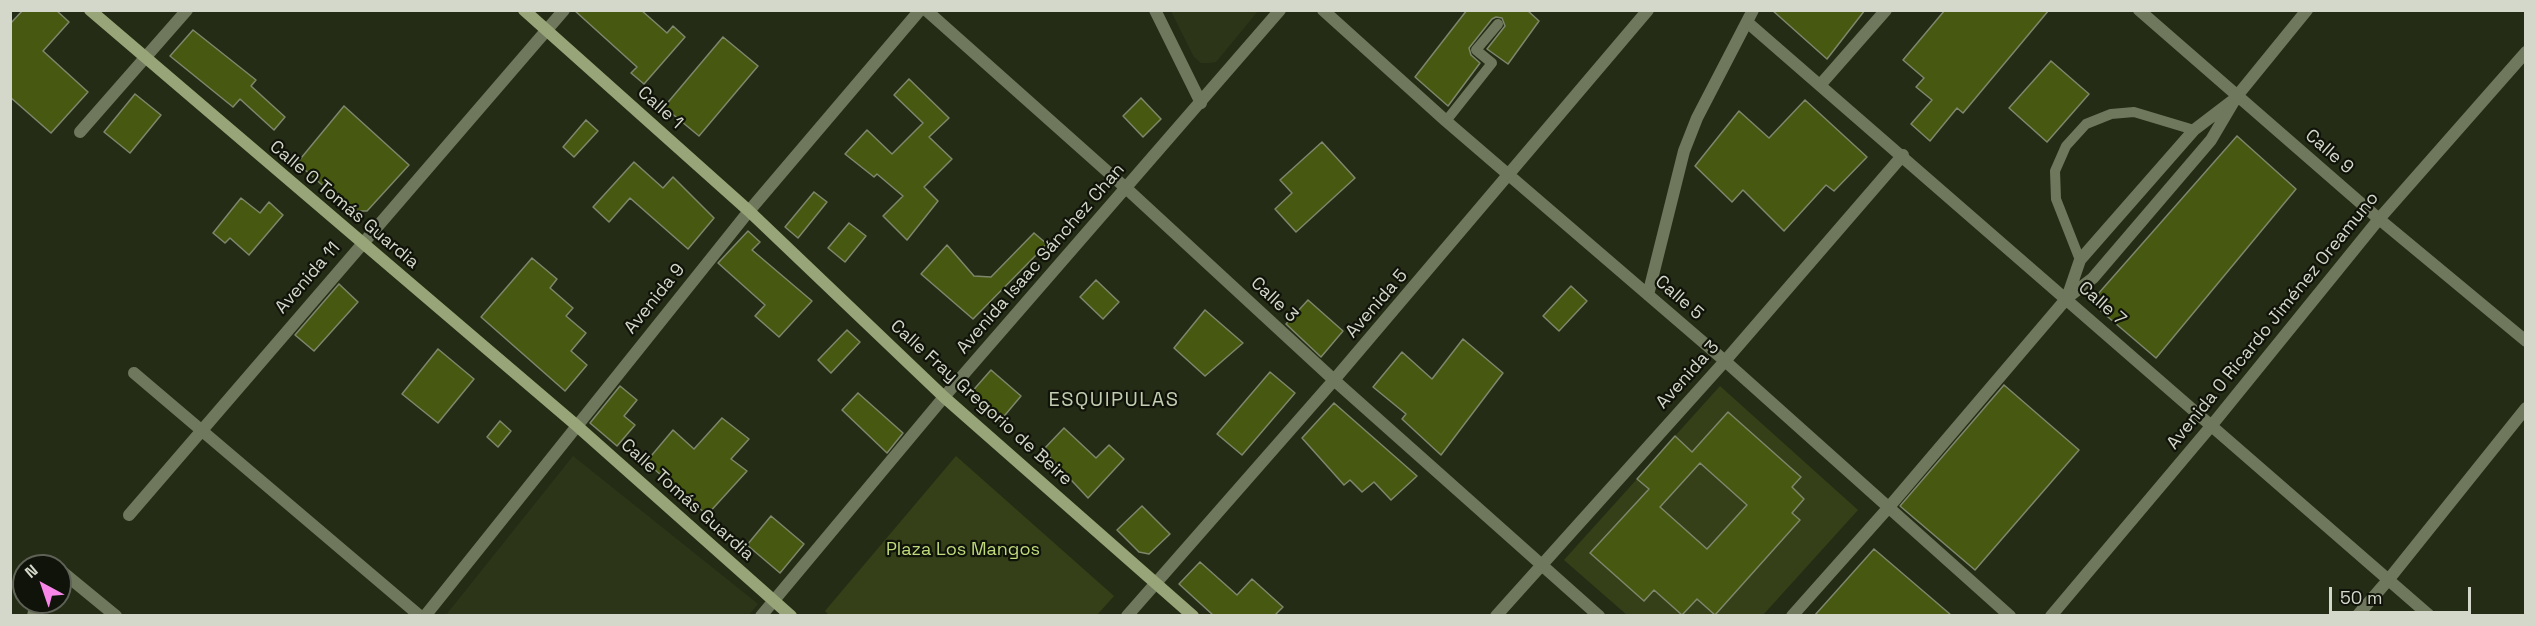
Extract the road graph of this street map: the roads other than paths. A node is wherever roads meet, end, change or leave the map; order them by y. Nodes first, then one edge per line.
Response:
1 (90, 10) edge
2 (187, 10) edge
3 (524, 10) edge
4 (564, 10) edge
5 (920, 10) edge
6 (926, 10) edge
7 (1155, 10) edge
8 (1280, 10) edge
9 (1323, 10) edge
10 (1648, 10) edge
11 (1886, 10) edge
12 (2139, 10) edge
13 (2307, 10) edge
14 (1750, 16) edge
15 (1498, 24) dead end
16 (546, 31) junction
17 (2526, 52) edge
18 (146, 59) junction
19 (1821, 84) junction
20 (2237, 96) junction
21 (1201, 103) junction
22 (1446, 121) junction
23 (2194, 130) junction
24 (80, 132) dead end
25 (1903, 155) junction
26 (1510, 176) junction
27 (1127, 189) junction
28 (749, 211) junction
29 (2379, 219) junction
30 (362, 244) junction
31 (2080, 260) junction
32 (1648, 295) junction
33 (2067, 298) junction
34 (2526, 341) edge
35 (1725, 362) junction
36 (134, 373) dead end
37 (1334, 380) junction
38 (944, 397) junction
39 (2526, 408) edge
40 (576, 425) junction
41 (2212, 425) junction
42 (201, 429) junction
43 (1889, 507) junction
44 (129, 515) dead end
45 (1542, 565) junction
46 (72, 578) edge
47 (2389, 579) junction
48 (1157, 582) junction
49 (773, 601) junction
50 (116, 615) edge
51 (420, 615) edge
52 (425, 615) edge
53 (761, 615) edge
54 (791, 615) edge
55 (1127, 615) edge
56 (1193, 615) edge
57 (1496, 615) edge
58 (1599, 615) edge
59 (1792, 615) edge
60 (2010, 615) edge
61 (2051, 615) edge
62 (2357, 615) edge
63 (2430, 615) edge

1 - 18 street, Calle 0 Tomás Guardia
2 - 18 street
3 - 16 street, Calle 1
4 - 16 street, Avenida 11
5 - 28 street, Avenida 9
6 - 27 street, Calle 3
7 - 21 street
8 - 21 street, Avenida Isaac Sánchez Chan
9 - 22 street, Calle 5
10 - 26 street, Avenida 5
11 - 19 street
12 - 20 street, Calle 9
13 - 20 street
14 - 19 street, Calle 7
14 - 32 street
15 - 22 lane
16 - 28 street, Calle 1
16 - 30 street, Avenida 11
17 - 29 street, Avenida 0 Ricardo Jiménez Oreamuno
18 - 24 street
18 - 30 street, Calle 0 Tomás Guardia
19 - 25 street, Calle 7
20 - 23 street
20 - 29 street, Calle 9
20 - 33 street
21 - 27 street, Avenida Isaac Sánchez Chan
22 - 26 street, Calle 5
23 - 31 street
23 - 31 lane
25 - 33 street, Calle 7
25 - 35 street, Avenida 3
26 - 32 street, Calle 5
26 - 37 street, Avenida 5
27 - 37 street, Calle 3
27 - 38 street, Avenida Isaac Sánchez Chan
28 - 38 street, Calle Fray Gregorio de Beire
28 - 40 street, Avenida 9
29 - 34 street, Calle 9
29 - 41 street, Avenida 0 Ricardo Jiménez Oreamuno
30 - 40 street, Calle 0 Tomás Guardia
30 - 42 street, Avenida 11
31 - 33 street
32 - 35 street, Calle 5
33 - 41 street, Calle 7
33 - 43 street
35 - 43 street, Calle 5
35 - 45 street, Avenida 3
36 - 42 street
37 - 45 street, Calle 3
37 - 48 street, Avenida 5
38 - 48 street, Calle Fray Gregorio de Beire
38 - 49 street, Avenida Isaac Sánchez Chan
39 - 47 street
40 - 49 street, Calle Tomás Guardia
40 - 52 street, Avenida 9
41 - 47 street, Calle 7
41 - 61 street, Avenida 0 Ricardo Jiménez Oreamuno
42 - 44 street, Avenida 11
42 - 51 street
43 - 59 street
43 - 60 street, Calle 5
45 - 57 street, Avenida 3
45 - 58 street, Calle 3
46 - 50 street
47 - 62 street
47 - 63 street, Calle 7
48 - 55 street, Avenida 5
48 - 56 street, Calle Fray Gregorio de Beire
49 - 53 street, Avenida Isaac Sánchez Chan
49 - 54 street

